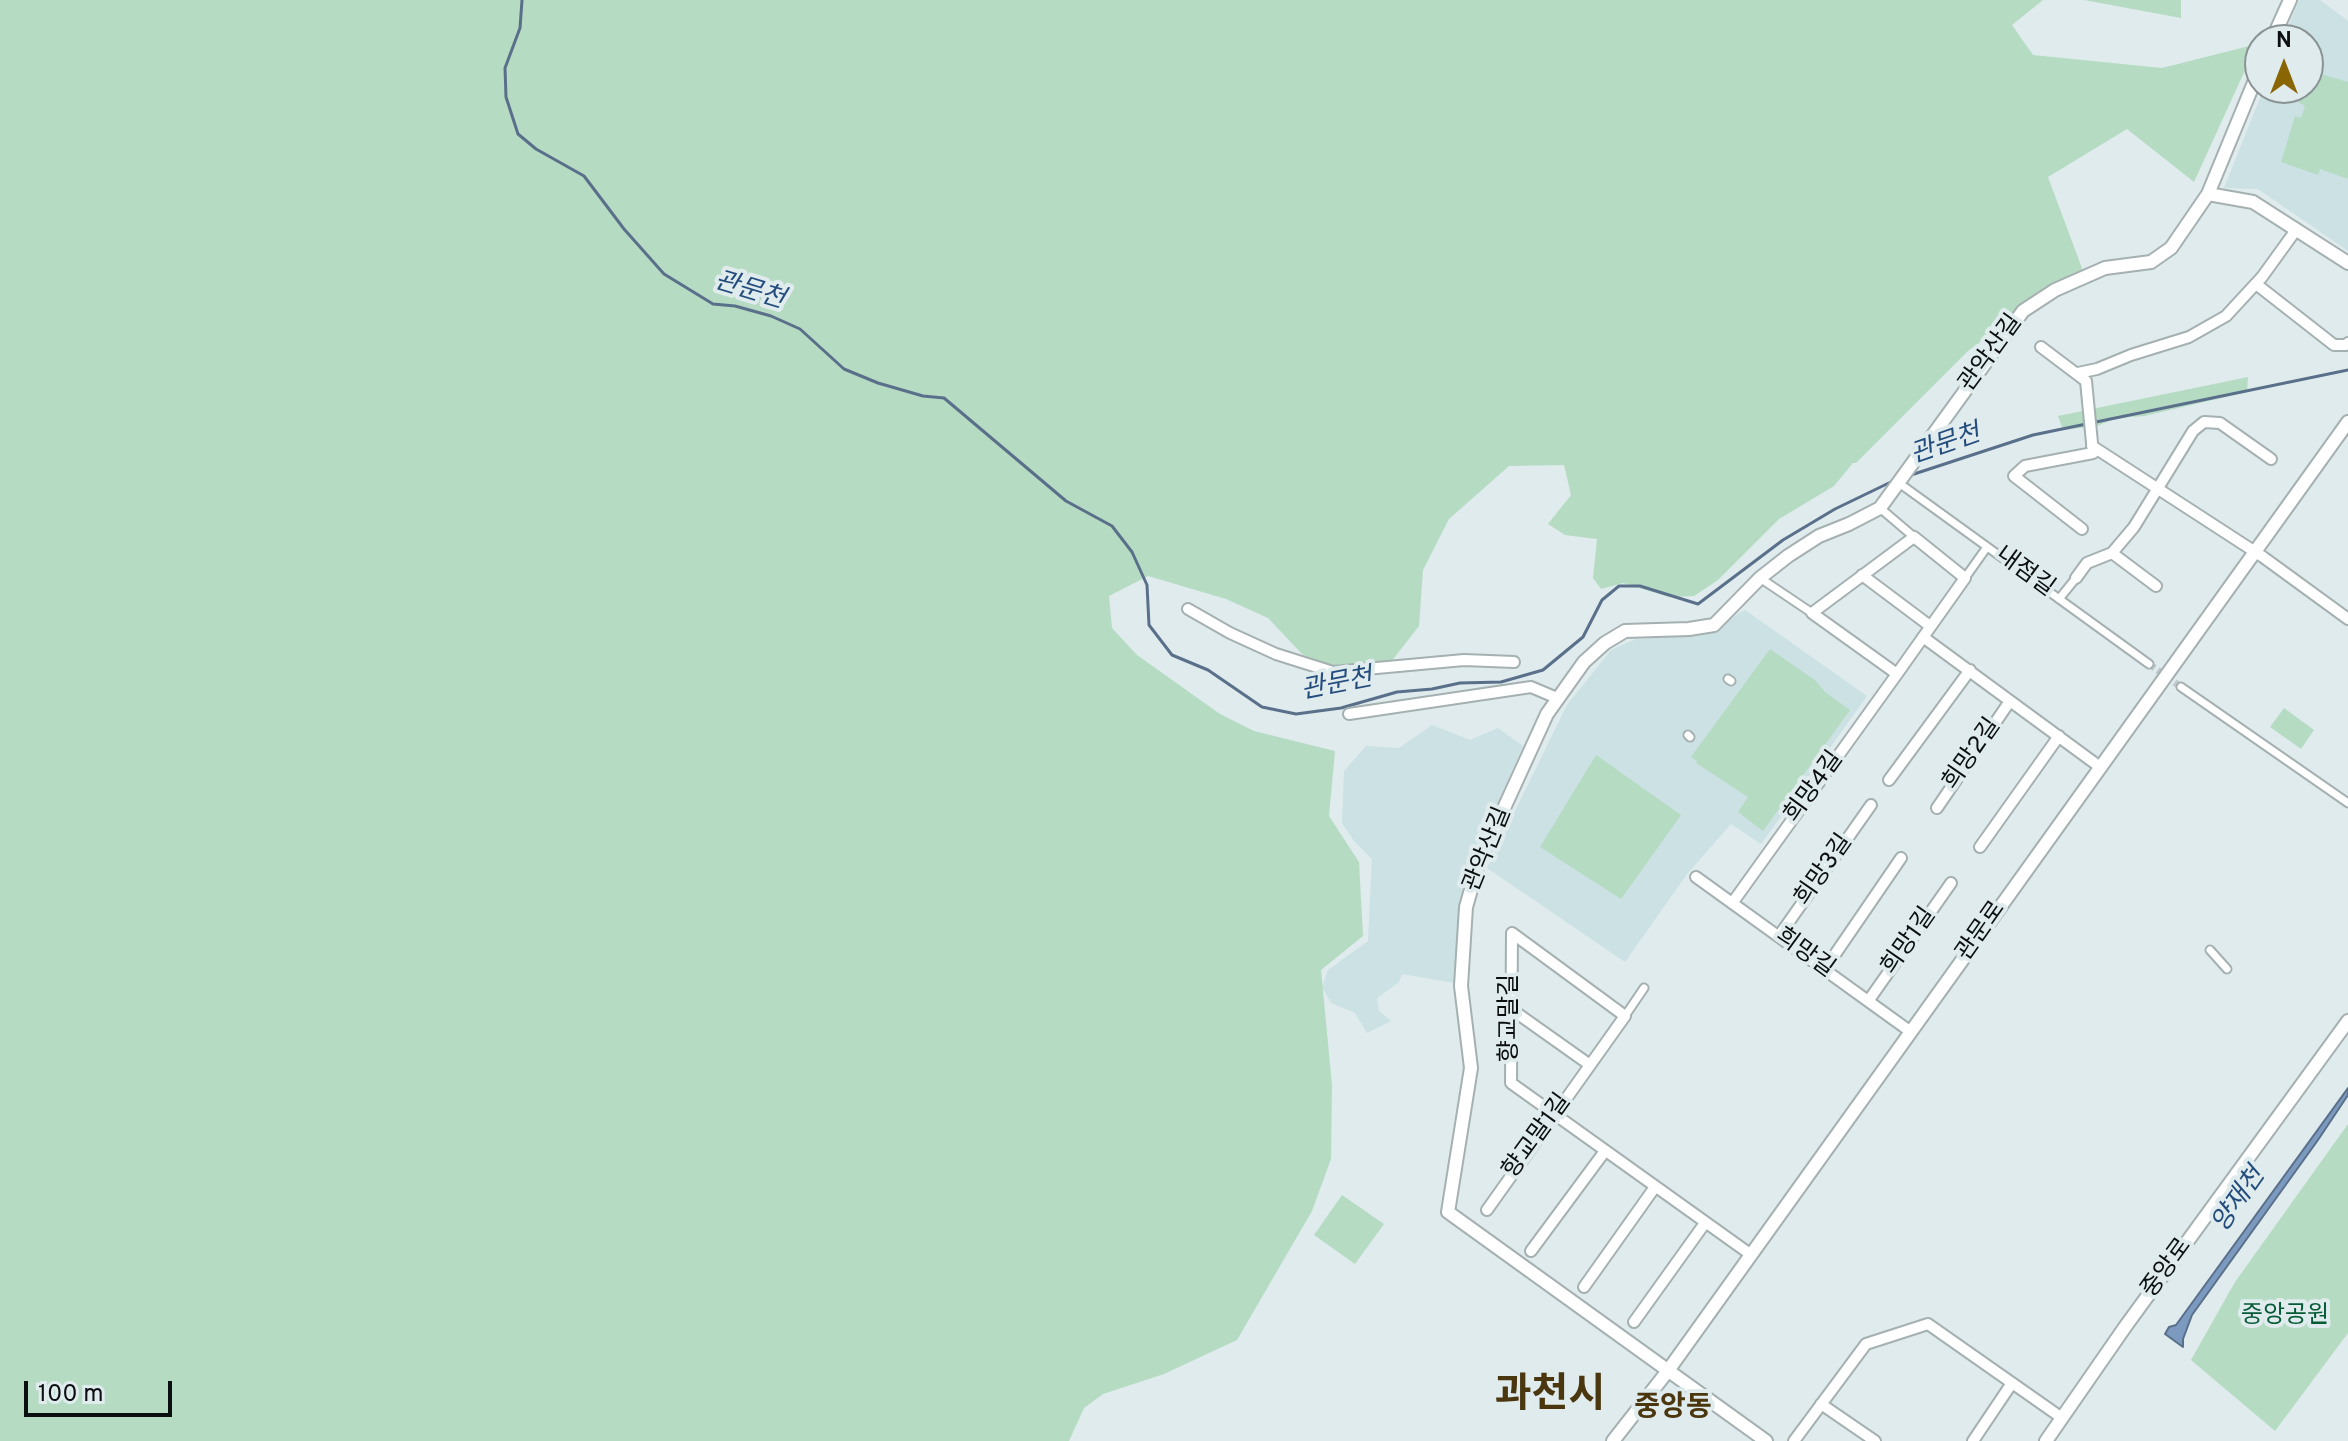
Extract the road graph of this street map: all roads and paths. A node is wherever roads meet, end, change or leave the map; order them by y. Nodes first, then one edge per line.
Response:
1 (2290, 0) edge
2 (2279, 24) edge
3 (2245, 104) edge
4 (2208, 194) junction
5 (2296, 230) junction
6 (2348, 263) edge
7 (2256, 284) junction
8 (2348, 343) edge
9 (2041, 347) dead end
10 (2078, 373) junction
11 (2348, 422) edge
12 (2092, 446) junction
13 (2271, 459) dead end
14 (1900, 482) junction
15 (2159, 487) junction
16 (1880, 508) junction
17 (2082, 529) dead end
18 (1914, 537) junction
19 (1987, 547) junction
20 (2254, 552) junction
21 (2112, 553) junction
22 (1862, 575) junction
23 (1760, 578) junction
24 (1965, 578) junction
25 (2076, 578) joint
26 (2156, 586) dead end
27 (2059, 599) junction
28 (1188, 609) dead end
29 (1812, 613) junction
30 (2348, 619) edge
31 (1930, 626) junction
32 (1923, 637) junction
33 (1514, 662) dead end
34 (2149, 664) tunnel mouth
35 (1970, 670) junction
36 (1897, 674) junction
37 (2181, 687) tunnel mouth
38 (1557, 698) junction
39 (2010, 701) junction
40 (1349, 714) dead end
41 (2059, 736) junction
42 (2100, 767) junction
43 (1889, 780) dead end
44 (2348, 803) edge
45 (1871, 805) dead end
46 (1937, 808) dead end
47 (1980, 847) dead end
48 (1901, 858) dead end
49 (1696, 877) dead end
50 (1951, 883) dead end
51 (1733, 902) junction
52 (1779, 936) junction
53 (2210, 950) dead end
54 (1825, 969) junction
55 (2227, 969) dead end
56 (1644, 988) dead end
57 (1869, 1000) junction
58 (1511, 1009) junction
59 (1625, 1016) junction
60 (2348, 1021) edge
61 (1911, 1032) junction
62 (1590, 1065) junction
63 (1554, 1114) junction
64 (1605, 1151) junction
65 (1655, 1187) junction
66 (1487, 1210) dead end
67 (1705, 1223) junction
68 (1531, 1251) dead end
69 (1750, 1254) junction
70 (1584, 1287) dead end
71 (1634, 1322) dead end
72 (1667, 1372) junction
73 (2012, 1383) junction
74 (1821, 1404) junction
75 (2062, 1418) junction
76 (1613, 1441) edge
77 (1766, 1441) edge
78 (1794, 1441) edge
79 (1875, 1441) edge
80 (1973, 1441) edge
81 (2046, 1441) edge

1 - 2 street
3 - 4 street, 관악산길
4 - 5 street
4 - 14 street, 관악산길
5 - 6 street
5 - 7 street
7 - 8 street
7 - 10 street
9 - 10 street
10 - 12 street
11 - 20 street, 관문로
12 - 15 street
12 - 17 street
13 - 15 street
14 - 16 street, 관악산길
14 - 19 street, 내점길
15 - 20 street
15 - 21 street
16 - 18 street
16 - 23 street, 관악산길
18 - 22 street
18 - 24 street
19 - 24 street, 희망4길
19 - 27 street, 내점길
20 - 30 street
20 - 42 street, 관문로
21 - 25 street
21 - 26 street
22 - 29 street
22 - 31 street
23 - 29 street
23 - 38 street, 관악산길
24 - 31 street, 희망4길
25 - 27 street
27 - 34 street, 내점길
28 - 33 street
29 - 36 street
31 - 32 street, 희망4길
32 - 35 street
32 - 36 street, 희망4길
35 - 39 street
35 - 43 street
36 - 51 street, 희망4길
37 - 44 street
38 - 40 street
38 - 72 street, 관악산길
39 - 41 street
39 - 46 street, 희망2길
41 - 42 street
41 - 47 street
42 - 61 street, 관문로
45 - 52 street, 희망3길
48 - 54 street
49 - 51 street, 희망길
50 - 57 street, 희망1길
51 - 52 street, 희망길
52 - 54 street, 희망길
53 - 55 street
54 - 57 street, 희망길
56 - 59 street, 향교말1길
57 - 61 street, 희망길
58 - 59 street, 향교말길
58 - 62 street
58 - 63 street, 향교말길
59 - 62 street, 향교말1길
60 - 75 street, 중앙로
61 - 69 street, 관문로
62 - 63 street, 향교말1길
63 - 64 street, 향교말길
63 - 66 street, 향교말1길
64 - 65 street, 향교말길
64 - 68 street
65 - 67 street, 향교말길
65 - 70 street
67 - 69 street, 향교말길
67 - 71 street
69 - 72 street, 관문로
72 - 76 street, 관문로
72 - 77 street
73 - 74 street
73 - 75 street
73 - 80 street
74 - 78 street
74 - 79 street
75 - 81 street, 중앙로

